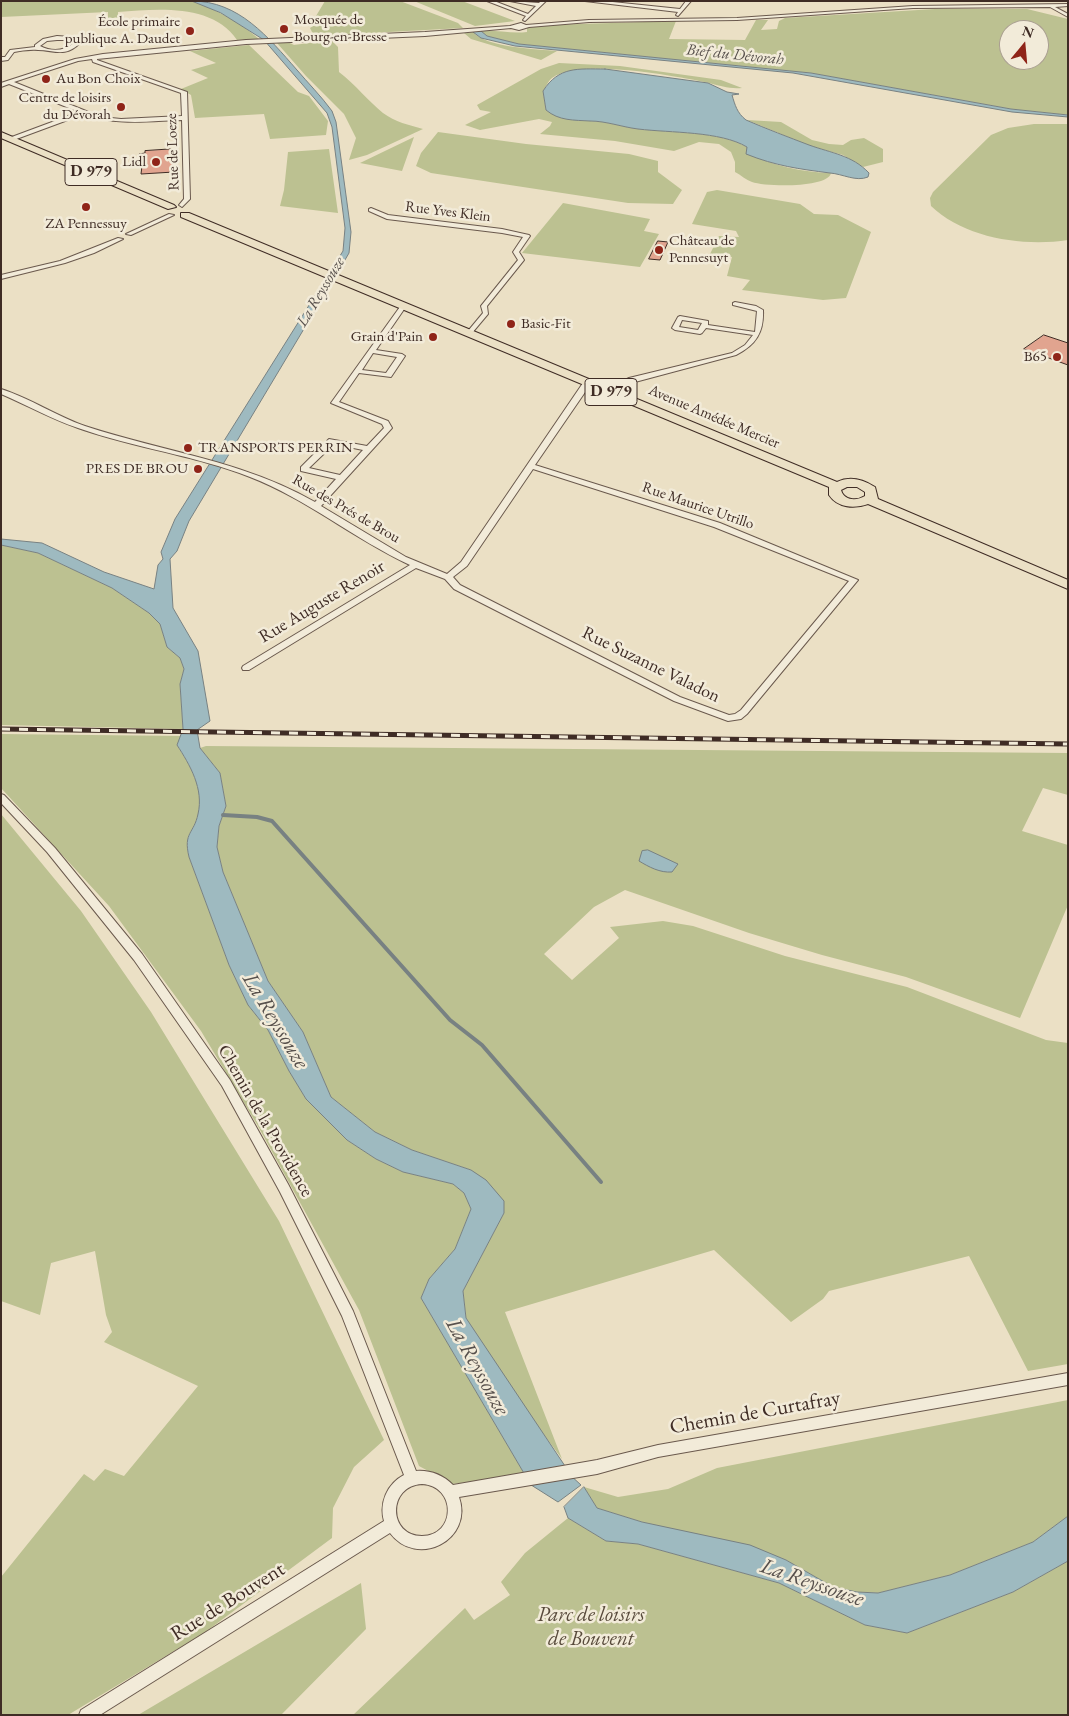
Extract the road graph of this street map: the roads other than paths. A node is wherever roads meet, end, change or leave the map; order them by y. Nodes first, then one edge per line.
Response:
1 (512, 1) edge
2 (588, 1) edge
3 (689, 1) edge
4 (965, 1) edge
5 (491, 2) edge
6 (542, 3) edge
7 (618, 3) edge
8 (974, 5) junction
9 (1068, 5) edge
10 (1052, 7) junction
11 (681, 11) junction
12 (529, 16) junction
13 (1068, 16) edge
14 (675, 20) junction
15 (521, 24) junction
16 (527, 26) junction
17 (511, 27) junction
18 (39, 48) junction
19 (94, 58) junction
20 (4, 59) edge
21 (1, 79) edge
22 (10, 82) junction
23 (1, 85) edge
24 (84, 112) junction
25 (184, 118) junction
26 (5, 137) edge
27 (182, 204) junction
28 (371, 210) dead end
29 (171, 211) junction
30 (189, 214) junction
31 (1, 277) edge
32 (735, 304) dead end
33 (404, 305) junction
34 (704, 326) dead end
35 (470, 332) junction
36 (757, 334) junction
37 (371, 351) junction
38 (357, 371) junction
39 (588, 382) junction
40 (1, 391) edge
41 (607, 391) junction
42 (369, 449) junction
43 (531, 466) junction
44 (341, 478) junction
45 (836, 486) junction
46 (869, 500) junction
47 (316, 506) junction
48 (415, 565) junction
49 (448, 577) junction
50 (854, 580) joint
51 (1068, 585) edge
52 (246, 668) dead end
53 (1, 797) edge
54 (1068, 1379) edge
55 (412, 1480) junction
56 (451, 1492) junction
57 (392, 1524) junction
58 (86, 1715) edge

1 - 6 street
2 - 7 street
3 - 11 street
4 - 8 street
5 - 12 street
6 - 12 street
7 - 11 street
8 - 10 street
8 - 14 street
9 - 10 street
10 - 13 street
11 - 14 street
12 - 15 street
14 - 16 street
15 - 16 street
15 - 17 street
16 - 17 street
17 - 19 street
18 - 18 street
18 - 20 street
19 - 22 street
19 - 25 street, Rue de Loeze
21 - 22 street
22 - 23 street
22 - 24 street
24 - 25 street
24 - 26 street
25 - 27 street, Rue de Loeze
26 - 29 main road, D 979
27 - 29 main road
27 - 30 main road
28 - 35 street, Rue Yves Klein
29 - 30 main road
29 - 31 street
30 - 33 main road, Avenue Amédée Mercier / D 979
32 - 36 street
33 - 35 main road, Avenue Amédée Mercier / D 979
33 - 37 street
34 - 36 street
35 - 39 main road, Avenue Amédée Mercier / D 979
36 - 41 street
37 - 38 street
37 - 38 street
38 - 42 street
39 - 41 main road, Avenue Amédée Mercier / D 979
39 - 43 street
40 - 47 street, Rue des Prés de Brou
41 - 45 main road, Avenue Amédée Mercier / D 979
42 - 44 street
42 - 44 street
43 - 49 street
43 - 50 street, Rue Maurice Utrillo
44 - 47 street
45 - 46 main road
45 - 46 main road
46 - 51 main road
47 - 48 street, Rue des Prés de Brou
48 - 49 street, Rue des Prés de Brou
48 - 52 street, Rue Auguste Renoir
49 - 50 street, Rue Suzanne Valadon
53 - 55 street, Chemin de la Providence
54 - 56 street, Chemin de Curtafray
55 - 56 street
55 - 57 street
56 - 57 street
57 - 58 street, Rue de Bouvent

